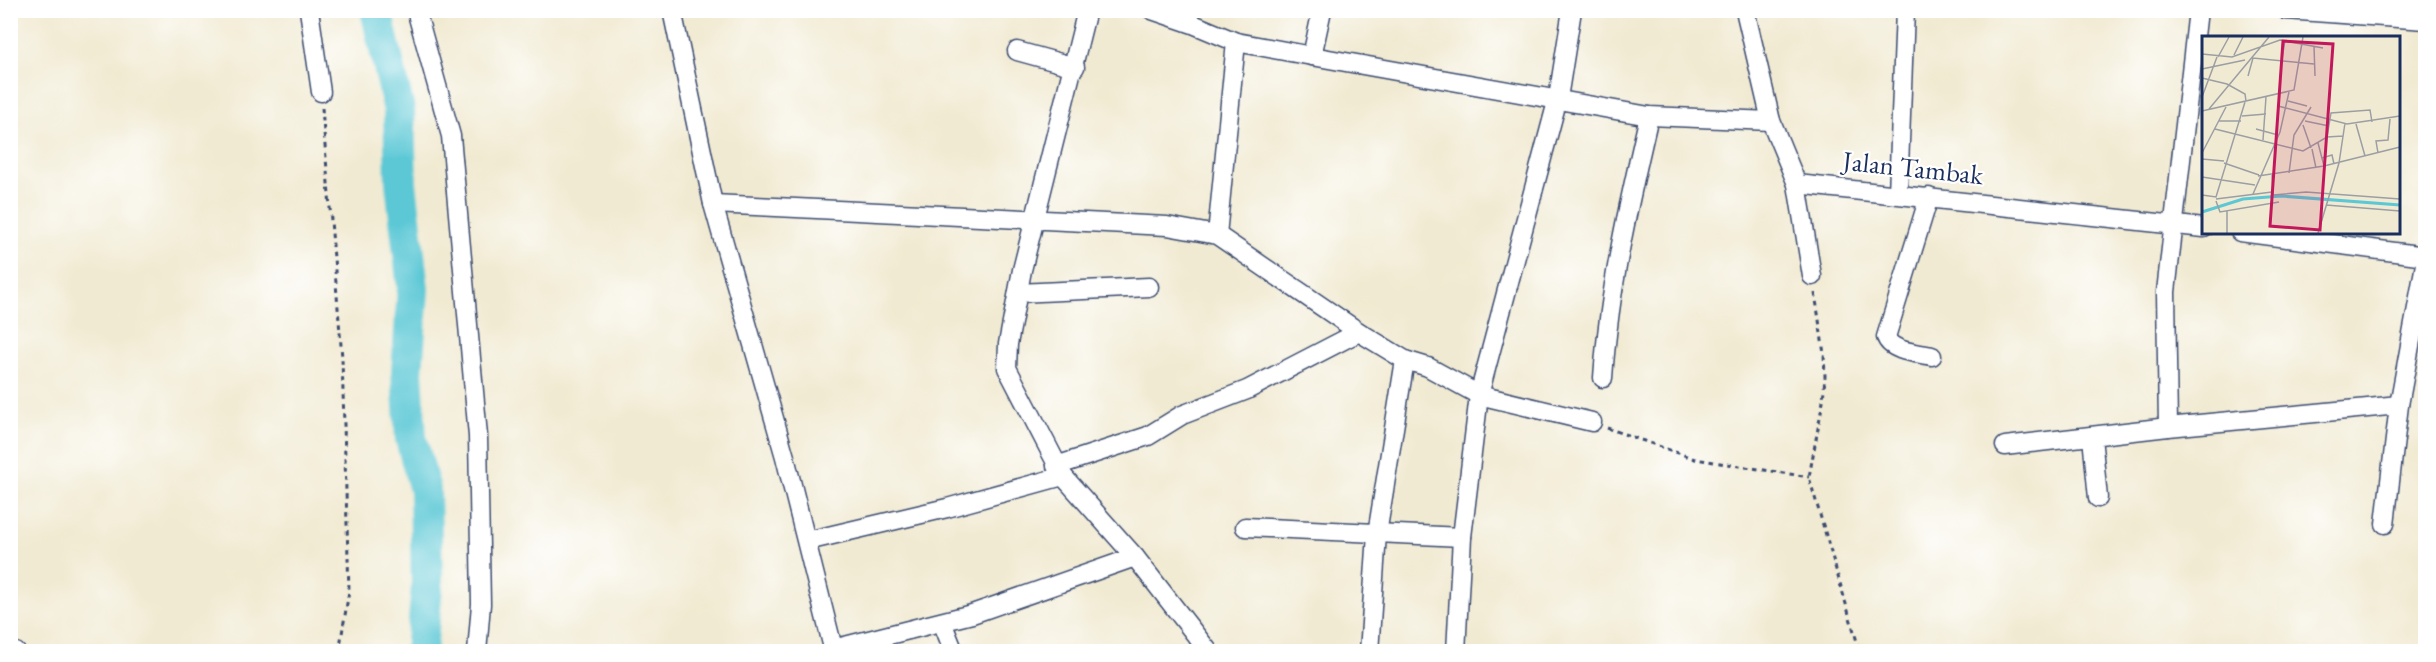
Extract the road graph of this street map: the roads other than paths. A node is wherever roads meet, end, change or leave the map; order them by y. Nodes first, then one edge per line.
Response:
1 (309, 10) edge
2 (416, 10) edge
3 (672, 10) edge
4 (1087, 10) edge
5 (1152, 10) edge
6 (1322, 10) edge
7 (1572, 10) edge
8 (1744, 10) edge
9 (1905, 10) edge
10 (2198, 10) edge
11 (2286, 10) edge
12 (1194, 17) edge
13 (2426, 20) edge
14 (1236, 42) junction
15 (1017, 51) dead end
16 (1312, 56) junction
17 (1075, 67) junction
18 (321, 92) road end
19 (1558, 98) junction
20 (1649, 116) junction
21 (1771, 121) junction
22 (1797, 183) junction
23 (1898, 194) junction
24 (1929, 197) junction
25 (713, 204) junction
26 (1034, 219) junction
27 (2172, 223) junction
28 (2202, 228) edge
29 (2254, 234) edge
30 (1217, 235) junction
31 (2426, 258) edge
32 (1812, 276) road end
33 (1149, 287) dead end
34 (1018, 293) junction
35 (1359, 332) junction
36 (1932, 356) dead end
37 (1405, 360) junction
38 (1603, 378) dead end
39 (1479, 395) junction
40 (2399, 405) junction
41 (1592, 422) road end
42 (2168, 427) junction
43 (2092, 437) junction
44 (2005, 446) dead end
45 (1054, 476) junction
46 (2098, 498) dead end
47 (2385, 524) dead end
48 (1245, 527) dead end
49 (1377, 534) junction
50 (1462, 537) junction
51 (807, 541) junction
52 (1127, 560) junction
53 (942, 622) junction
54 (833, 650) edge
55 (10, 651) edge
56 (16, 651) edge
57 (477, 651) edge
58 (954, 651) edge
59 (1209, 651) edge
60 (1369, 651) edge
61 (1456, 651) edge

1 - 18 street
2 - 57 street
3 - 25 street
4 - 17 street
5 - 12 street
6 - 16 street
7 - 19 street
8 - 21 street
9 - 23 street
10 - 27 street
11 - 13 street
12 - 14 street
14 - 16 street
14 - 30 street
15 - 17 street
16 - 19 street
17 - 26 street
19 - 20 street
19 - 39 street
20 - 21 street
20 - 38 street
21 - 22 street
22 - 23 street, Jalan Tambak
22 - 32 street
23 - 24 street, Jalan Tambak
24 - 27 street, Jalan Tambak
24 - 36 street
25 - 26 street
25 - 51 street
26 - 30 street
26 - 34 street
27 - 28 street, Jalan Tambak
27 - 42 street
29 - 31 street
30 - 35 street
31 - 40 street
33 - 34 street
34 - 45 street
35 - 37 street
35 - 45 street
37 - 39 street
37 - 49 street
39 - 41 street
39 - 50 street
40 - 42 street
40 - 47 street
42 - 43 street
43 - 44 street
43 - 46 street
45 - 51 street
45 - 52 street
48 - 49 street
49 - 50 street
49 - 60 street
50 - 61 street
51 - 54 street
52 - 53 street
52 - 59 street
53 - 54 street
53 - 58 street
55 - 56 street

